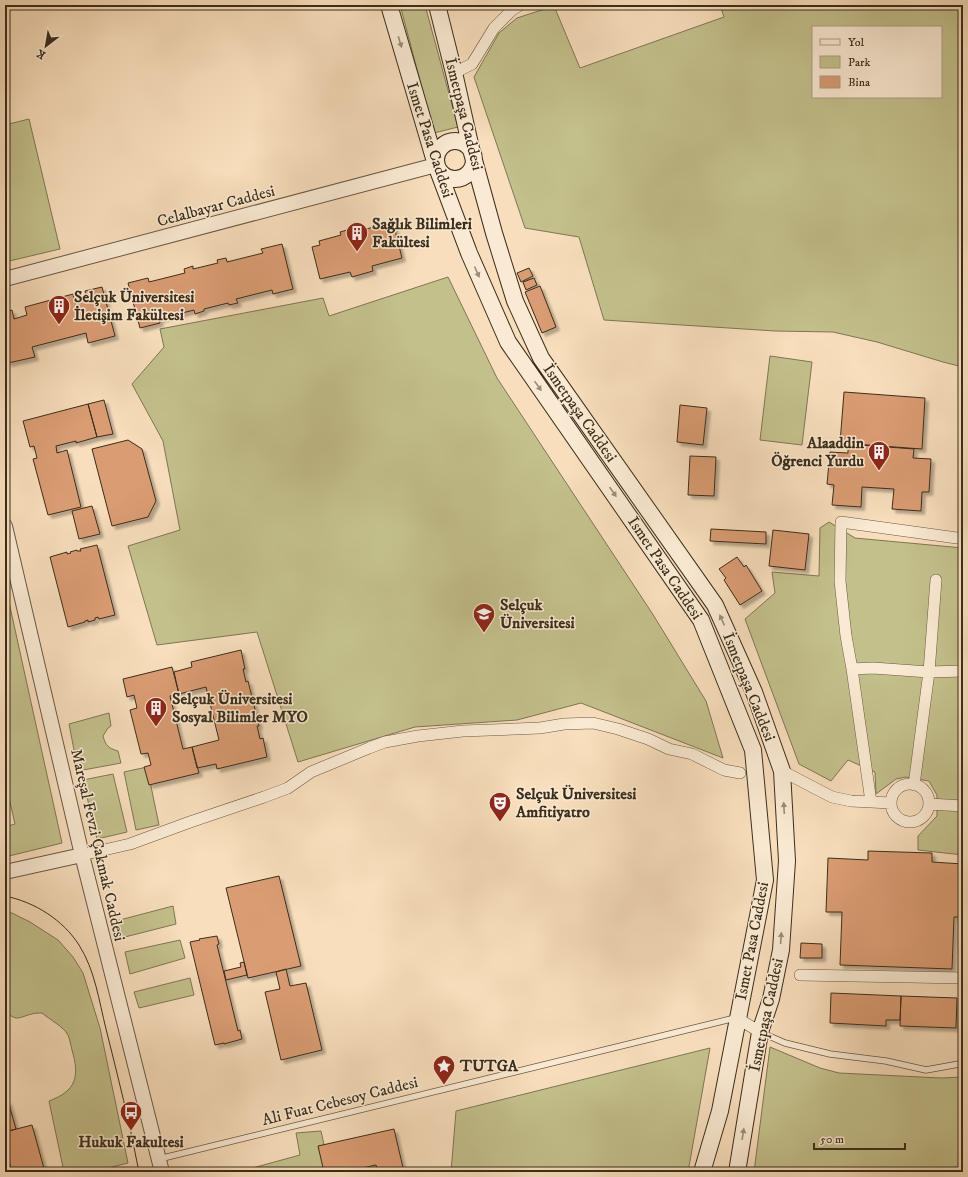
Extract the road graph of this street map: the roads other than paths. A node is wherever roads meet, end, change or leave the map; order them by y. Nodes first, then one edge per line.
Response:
1 (389, 5) edge
2 (437, 5) edge
3 (503, 5) edge
4 (520, 5) edge
5 (503, 19) junction
6 (454, 73) junction
7 (472, 153) junction
8 (436, 165) junction
9 (5, 279) edge
10 (5, 526) edge
11 (957, 538) dead end
12 (936, 580) dead end
13 (852, 669) junction
14 (930, 672) junction
15 (963, 672) edge
16 (782, 771) junction
17 (740, 773) dead end
18 (914, 785) junction
19 (871, 802) junction
20 (891, 803) junction
21 (929, 804) junction
22 (963, 806) edge
23 (82, 855) junction
24 (5, 872) edge
25 (800, 975) dead end
26 (963, 978) edge
27 (737, 1018) junction
28 (760, 1032) junction
29 (963, 1065) edge
30 (160, 1165) edge
31 (702, 1172) edge
32 (737, 1172) edge

1 -> 8 main road, Ismet Pasa Caddesi
2 - 6 main road, İsmetpaşa Caddesi
3 - 5 street
4 - 5 street
5 - 6 street
6 - 7 main road, İsmetpaşa Caddesi
7 - 8 main road
7 - 8 main road
16 -> 7 main road, İsmetpaşa Caddesi
8 - 9 street, Celalbayar Caddesi
8 -> 27 main road, Ismet Pasa Caddesi
10 - 23 street, Mareşal Fevzi Çakmak Caddesi
11 - 13 street
12 - 14 street
13 - 14 street
13 - 19 street
14 - 15 street
14 - 18 street
16 - 19 street
28 -> 16 main road, İsmetpaşa Caddesi
17 - 23 street
18 - 20 street
18 - 21 street
19 - 20 street
20 - 21 street
21 - 22 street
23 - 24 street
23 - 30 street, Mareşal Fevzi Çakmak Caddesi
25 - 26 street
27 - 28 street
27 - 30 lane, Ali Fuat Cebesoy Caddesi
27 - 31 main road, Ismet Pasa Caddesi
28 - 29 lane
32 -> 28 main road, İsmetpaşa Caddesi

